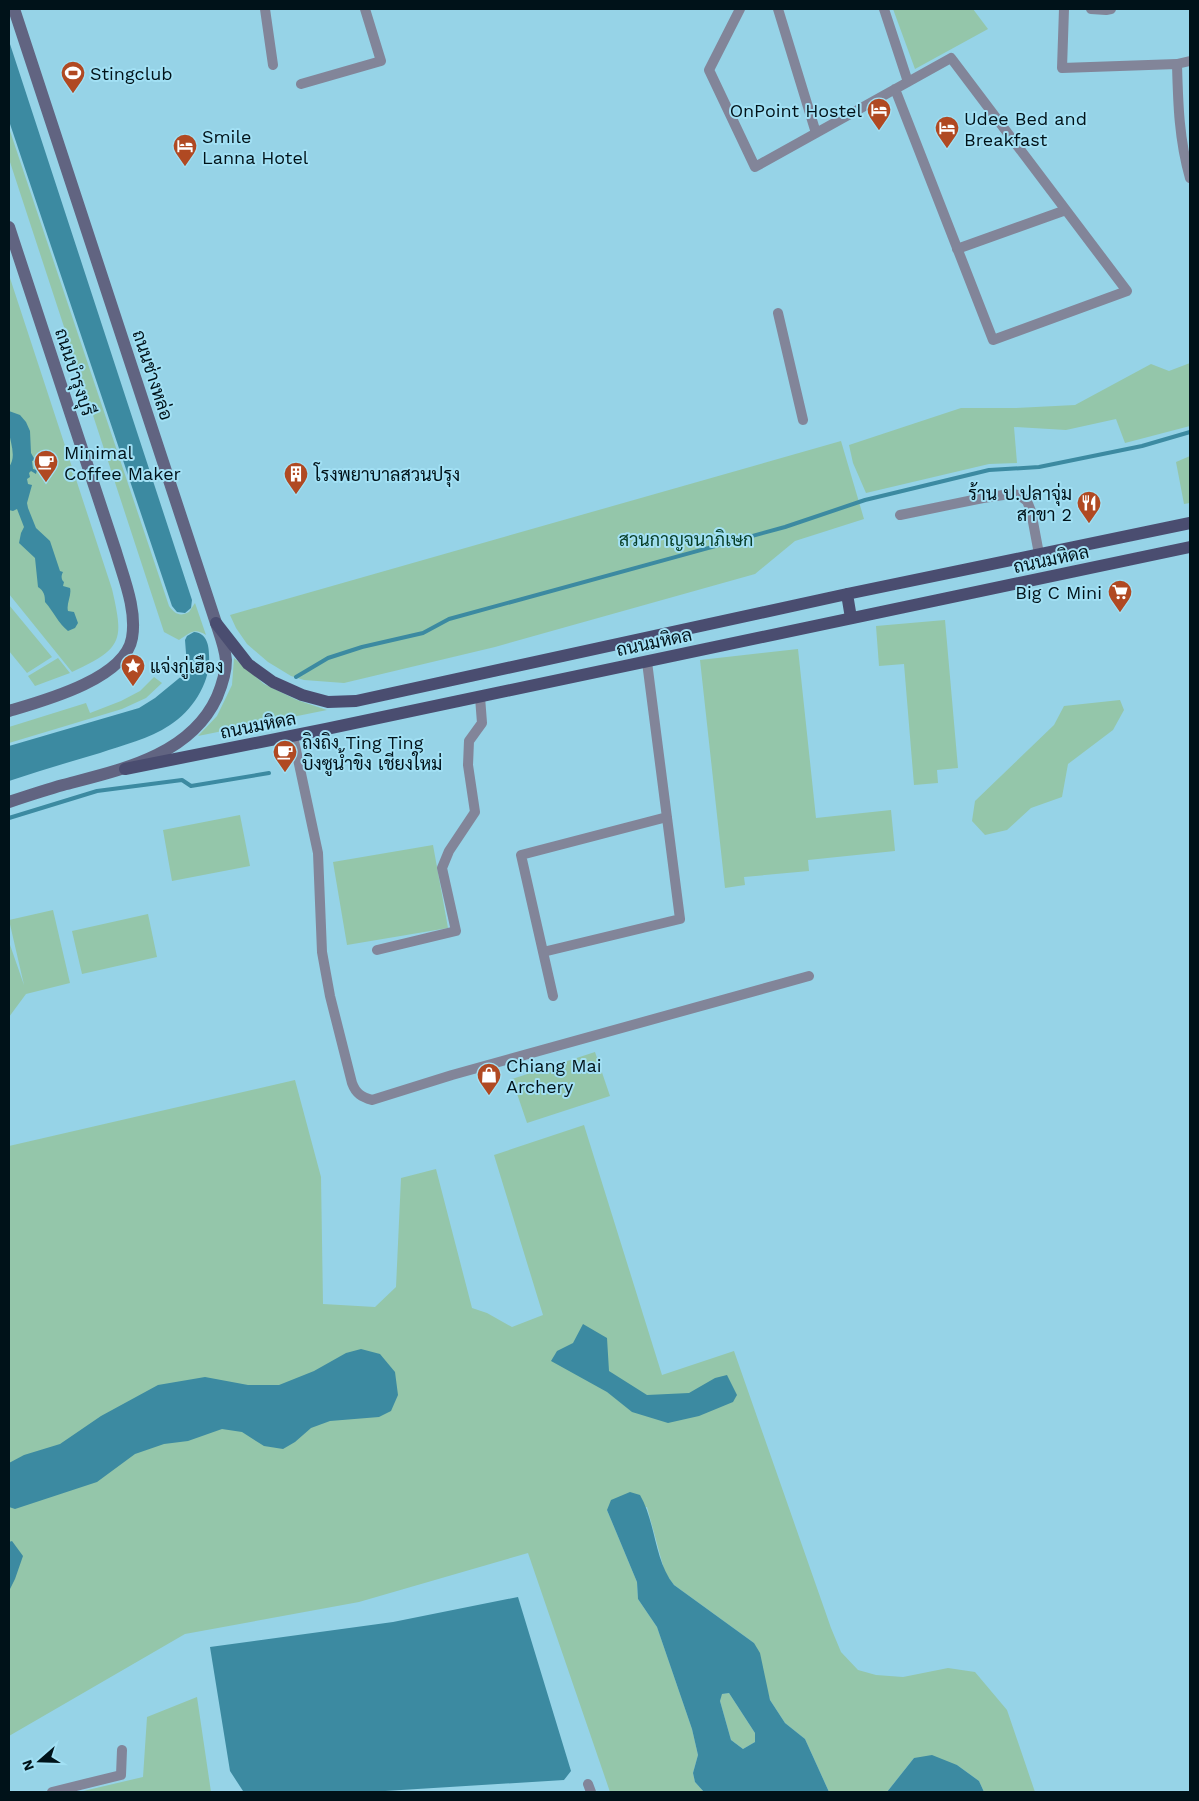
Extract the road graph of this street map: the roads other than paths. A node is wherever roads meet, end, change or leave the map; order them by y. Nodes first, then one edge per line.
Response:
1 (265, 9) edge
2 (365, 9) edge
3 (740, 9) edge
4 (778, 9) edge
5 (884, 9) edge
6 (1064, 9) edge
7 (1091, 9) edge
8 (1112, 9) edge
9 (16, 11) edge
10 (1190, 61) edge
11 (1177, 64) junction
12 (273, 65) dead end
13 (908, 82) junction
14 (301, 84) dead end
15 (895, 89) junction
16 (816, 133) junction
17 (1190, 178) edge
18 (1066, 210) junction
19 (9, 228) edge
20 (957, 249) junction
21 (778, 313) dead end
22 (803, 420) dead end
23 (900, 515) dead end
24 (1190, 523) edge
25 (1190, 547) edge
26 (1039, 554) junction
27 (847, 594) junction
28 (852, 618) junction
29 (216, 623) junction
30 (647, 662) junction
31 (480, 697) junction
32 (9, 711) edge
33 (293, 736) junction
34 (125, 769) junction
35 (9, 802) edge
36 (667, 817) junction
37 (377, 950) dead end
38 (543, 952) junction
39 (809, 976) dead end
40 (553, 996) dead end
41 (122, 1750) dead end
42 (52, 1792) edge

1 - 12 street
2 - 14 street
3 - 16 street
4 - 16 street
5 - 13 street
6 - 11 street
7 - 8 street
9 - 29 main road, ถนนช่างหล่อ
10 - 11 street
11 - 17 street
13 - 15 street
13 - 18 street
15 - 16 street
15 - 20 street
18 - 20 street
18 - 20 street
19 - 32 main road, ถนนบำรุงบุรี
21 - 22 street
23 - 26 street
24 - 26 main road, ถนนมหิดล
25 - 28 main road, ถนนมหิดล
26 - 27 main road, ถนนมหิดล
27 - 28 main road
27 - 29 main road, ถนนมหิดล
28 - 30 main road, ถนนมหิดล
29 - 34 main road, ถนนช่างหล่อ
30 - 31 main road, ถนนมหิดล
30 - 36 street
31 - 33 main road, ถนนมหิดล
31 - 37 street
33 - 34 main road, ถนนมหิดล
33 - 39 street
34 - 35 main road, ถนนช่างหล่อ
36 - 38 street
36 - 38 street
38 - 40 street
41 - 42 street

